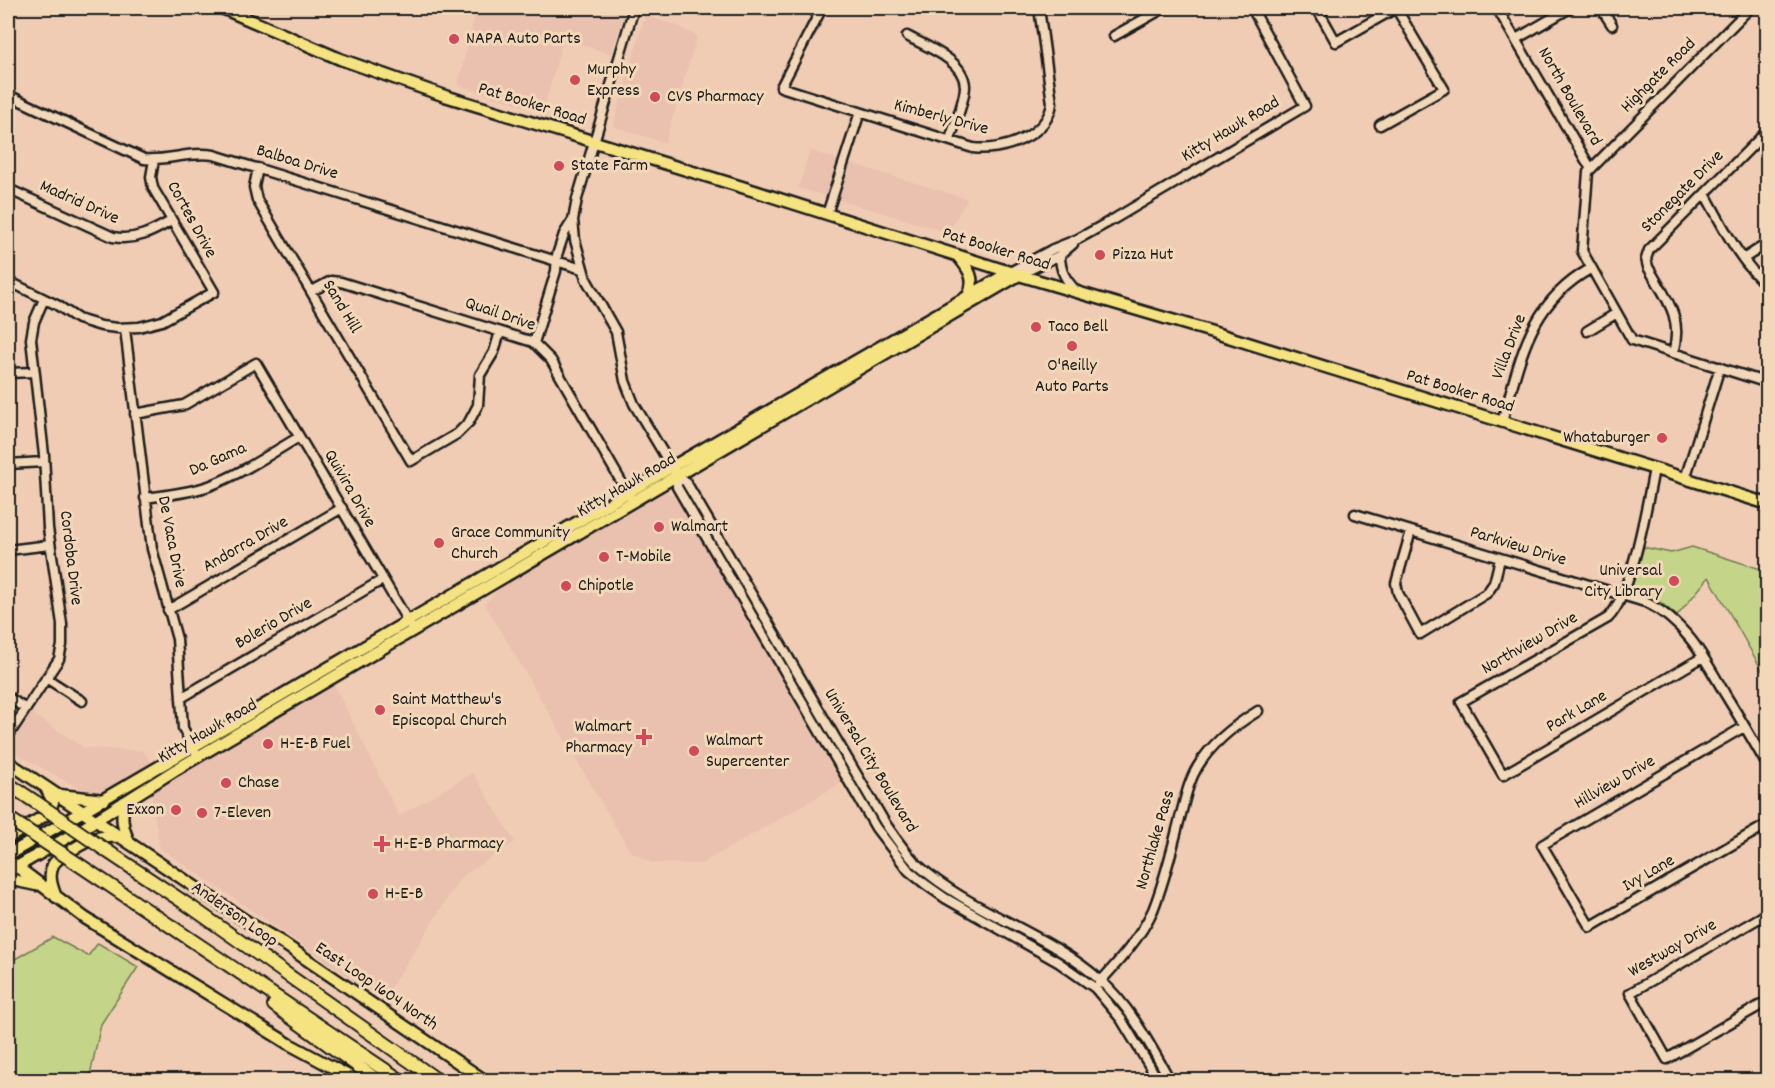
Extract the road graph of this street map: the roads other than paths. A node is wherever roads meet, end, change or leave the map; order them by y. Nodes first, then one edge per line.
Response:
1 (222, 8) edge
2 (634, 8) edge
3 (822, 8) edge
4 (1164, 8) edge
5 (1252, 8) edge
6 (1317, 8) edge
7 (1396, 8) edge
8 (1497, 8) edge
9 (1570, 8) edge
10 (1601, 8) edge
11 (1750, 8) edge
12 (1037, 9) edge
13 (1612, 25) dead end
14 (907, 36) dead end
15 (1114, 36) dead end
16 (1516, 39) junction
17 (8, 95) edge
18 (860, 112) junction
19 (1380, 125) dead end
20 (1767, 130) edge
21 (950, 140) junction
22 (594, 141) junction
23 (154, 160) junction
24 (258, 168) junction
25 (1591, 168) junction
26 (8, 189) edge
27 (1705, 194) junction
28 (827, 214) junction
29 (171, 220) junction
30 (573, 220) junction
31 (1078, 239) junction
32 (1767, 243) edge
33 (957, 255) junction
34 (1060, 255) junction
35 (1743, 259) junction
36 (557, 260) junction
37 (582, 269) junction
38 (1590, 269) junction
39 (1015, 274) junction
40 (8, 282) edge
41 (1767, 286) edge
42 (312, 291) junction
43 (1077, 292) junction
44 (968, 296) junction
45 (44, 299) junction
46 (1617, 314) junction
47 (125, 329) junction
48 (1587, 331) dead end
49 (500, 332) junction
50 (912, 334) junction
51 (534, 343) junction
52 (1673, 353) junction
53 (1720, 367) junction
54 (34, 372) junction
55 (8, 373) edge
56 (377, 380) dead end
57 (1767, 382) edge
58 (368, 385) junction
59 (135, 414) junction
60 (1502, 422) junction
61 (299, 436) junction
62 (44, 462) junction
63 (8, 464) edge
64 (1654, 469) junction
65 (675, 472) junction
66 (1685, 479) junction
67 (630, 497) junction
68 (145, 498) junction
69 (1767, 504) edge
70 (342, 508) junction
71 (1355, 514) dead end
72 (1411, 531) junction
73 (50, 545) junction
74 (723, 546) junction
75 (8, 550) edge
76 (714, 551) junction
77 (1500, 559) junction
78 (382, 580) junction
79 (1622, 595) junction
80 (168, 610) junction
81 (761, 611) junction
82 (752, 616) junction
83 (410, 626) junction
84 (1703, 657) junction
85 (798, 675) junction
86 (46, 678) junction
87 (789, 680) junction
88 (8, 697) edge
89 (182, 698) junction
90 (82, 701) dead end
91 (26, 709) junction
92 (1258, 711) dead end
93 (823, 718) junction
94 (814, 722) junction
95 (1744, 727) junction
96 (8, 736) edge
97 (1482, 739) joint
98 (195, 753) junction
99 (8, 762) edge
100 (1767, 767) edge
101 (8, 784) edge
102 (44, 787) junction
103 (55, 794) junction
104 (105, 800) junction
105 (124, 802) junction
106 (82, 812) junction
107 (878, 812) junction
108 (869, 816) junction
109 (9, 819) edge
110 (95, 820) junction
111 (1767, 824) edge
112 (8, 838) edge
113 (125, 840) junction
114 (8, 857) edge
115 (12, 869) edge
116 (8, 879) edge
117 (1565, 884) joint
118 (41, 887) junction
119 (950, 889) junction
120 (56, 897) junction
121 (126, 897) junction
122 (945, 898) junction
123 (1767, 913) edge
124 (1010, 923) junction
125 (1005, 932) junction
126 (1102, 981) junction
127 (1095, 988) junction
128 (1767, 1001) edge
129 (1146, 1039) junction
130 (1137, 1044) junction
131 (356, 1080) edge
132 (377, 1080) edge
133 (400, 1080) edge
134 (436, 1080) edge
135 (484, 1080) edge
136 (1158, 1080) edge
137 (1170, 1080) edge

1 - 22 main road, Pat Booker Road
2 - 22 street, Universal City Boulevard
3 - 18 street, Kimberly Drive
4 - 15 street
5 - 31 street, Kitty Hawk Road
6 - 7 street
7 - 19 street
8 - 16 street, North Boulevard
9 - 16 street
10 - 13 street
11 - 25 street, Highgate Road
12 - 21 street, Kimberly Drive
14 - 21 street
16 - 25 street, North Boulevard
17 - 23 street, Balboa Drive
18 - 21 street, Kimberly Drive
18 - 28 street
20 - 27 street, Stonegate Drive
22 - 28 main road, Pat Booker Road
22 - 30 street, Universal City Boulevard
23 - 24 street, Balboa Drive
23 - 29 street, Cortes Drive
24 - 36 street, Balboa Drive
24 - 42 street, Sand Hill
25 - 38 street, North Boulevard
26 - 29 street, Madrid Drive
27 - 35 street
27 - 52 street, Stonegate Drive
28 - 33 main road, Pat Booker Road
29 - 47 street, Cortes Drive
30 - 36 street
30 - 37 street, Universal City Boulevard
31 - 34 street, Kitty Hawk Road
31 - 39 street, Kitty Hawk Road
32 - 35 street
33 - 39 main road, Pat Booker Road
33 - 44 main road
34 - 39 street, Kitty Hawk Road
34 - 43 street
35 - 41 street
36 - 37 street, Balboa Drive
36 - 51 street
37 - 65 street, Universal City Boulevard
38 - 46 street, North Boulevard
38 - 60 street, Villa Drive
39 - 43 main road, Pat Booker Road
39 - 44 main road, Kitty Hawk Road
39 - 50 main road, Kitty Hawk Road
40 - 45 street
42 - 49 street, Quail Drive
42 - 58 street, Sand Hill
43 - 60 main road, Pat Booker Road
44 - 50 main road, Kitty Hawk Road
45 - 47 street
45 - 54 street, Cordoba Drive
46 - 48 street
46 - 52 street, North Boulevard
47 - 59 street, De Vaca Drive
49 - 51 street, Quail Drive
49 - 58 street, Sand Hill
50 - 65 main road, Kitty Hawk Road
51 - 67 street, Quail Drive
52 - 53 street, North Boulevard
53 - 57 street, North Boulevard
53 - 66 street
54 - 55 street
54 - 62 street, Cordoba Drive
56 - 58 street
59 - 61 street, Quivira Drive
59 - 68 street, De Vaca Drive
60 - 64 main road, Pat Booker Road
61 - 68 street, Da Gama
61 - 70 street, Quivira Drive
62 - 63 street
62 - 73 street, Cordoba Drive
64 - 66 main road, Pat Booker Road
64 - 79 street, Northview Drive
65 - 67 main road, Kitty Hawk Road
65 - 74 street, Universal City Boulevard
65 - 76 street, Universal City Boulevard
66 - 69 main road, Pat Booker Road
67 - 83 main road, Kitty Hawk Road
68 - 80 street, De Vaca Drive
70 - 78 street, Quivira Drive
70 - 80 street, Andorra Drive
71 - 72 street, Parkview Drive
72 - 77 street, Parkview Drive
72 - 77 street
73 - 75 street
73 - 86 street, Cordoba Drive
74 - 76 street
74 - 81 street, Universal City Boulevard
76 - 82 street, Universal City Boulevard
77 - 79 street, Parkview Drive
78 - 83 street, Quivira Drive
78 - 89 street, Bolerio Drive
79 - 84 street, Parkview Drive
79 - 97 street, Northview Drive
80 - 89 street, De Vaca Drive
81 - 82 street
81 - 85 street, Universal City Boulevard
82 - 87 street, Universal City Boulevard
83 - 98 main road, Kitty Hawk Road
84 - 95 street, Parkview Drive
84 - 97 street, Park Lane
85 - 87 street
85 - 93 street, Universal City Boulevard
86 - 90 street
86 - 91 street, Cordoba Drive
87 - 94 street, Universal City Boulevard
88 - 91 street
89 - 98 street, De Vaca Drive
91 - 96 street, Cordoba Drive
92 - 126 street, Northlake Pass
93 - 94 street
93 - 107 street, Universal City Boulevard
94 - 108 street, Universal City Boulevard
95 - 100 street, Parkview Drive
95 - 117 street, Hillview Drive
98 - 104 main road, Kitty Hawk Road
98 - 105 main road, Kitty Hawk Road
99 - 102 main road, East Loop 1604 North
101 - 134 highway, Anderson Loop, bridge
102 - 103 main road, East Loop 1604 North
102 - 112 main road
103 - 104 main road
103 - 106 main road, East Loop 1604 North
104 - 106 main road, Kitty Hawk Road
105 - 110 main road, Kitty Hawk Road
105 - 113 main road
106 - 110 main road, East Loop 1604 North
106 - 114 main road, Kitty Hawk Road
107 - 108 street
107 - 119 street, Universal City Boulevard
108 - 122 street, Universal City Boulevard
109 - 121 highway, bridge
110 - 113 main road, East Loop 1604 North
110 - 115 main road, Kitty Hawk Road
111 - 117 street, Ivy Lane
113 - 120 main road
113 - 135 main road, East Loop 1604 North
114 - 115 main road
115 - 118 main road
116 - 118 main road
118 - 120 main road
119 - 122 street
119 - 124 street, Universal City Boulevard
120 - 131 main road
121 - 132 highway
121 - 133 highway
122 - 125 street, Universal City Boulevard
123 - 128 street, Westway Drive
124 - 125 street
124 - 126 street, Universal City Boulevard
125 - 127 street, Universal City Boulevard
126 - 127 street, Northlake Pass
126 - 129 street, Universal City Boulevard
127 - 130 street, Universal City Boulevard
129 - 130 street
129 - 137 street, Universal City Boulevard
130 - 136 street, Universal City Boulevard

